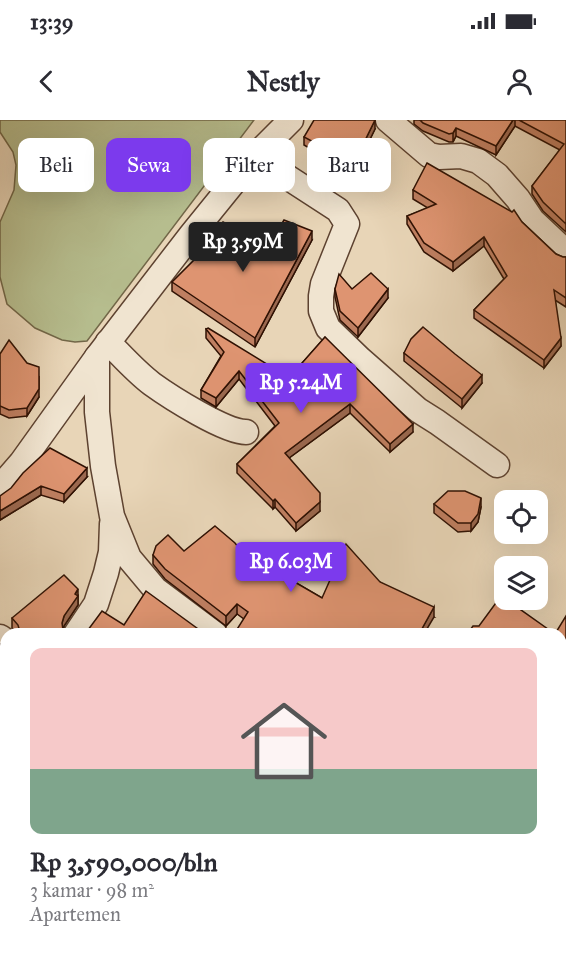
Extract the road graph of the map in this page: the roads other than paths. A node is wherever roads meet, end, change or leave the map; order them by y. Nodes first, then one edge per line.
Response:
1 (291, 120) edge
2 (388, 120) edge
3 (273, 138) edge
4 (295, 182) edge
5 (226, 192) edge
6 (566, 252) edge
7 (102, 350) junction
8 (246, 432) dead end
9 (497, 465) dead end
10 (0, 487) edge
11 (112, 516) junction
12 (80, 628) edge
13 (207, 628) edge

1 - 3 street
2 - 6 street
4 - 9 street
5 - 7 street
7 - 8 street
7 - 10 street
7 - 11 street
11 - 12 street
11 - 13 street

